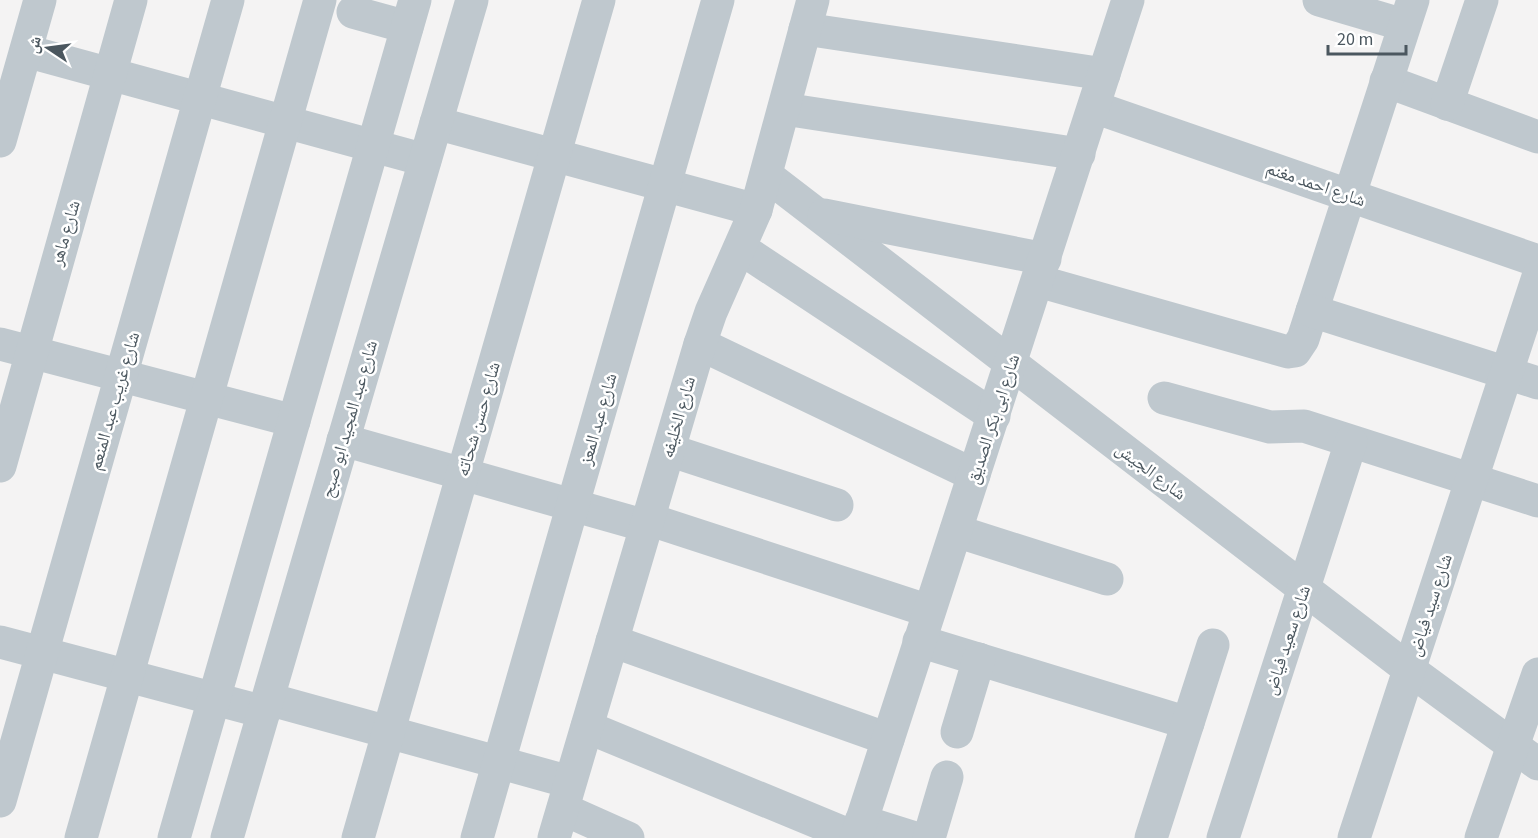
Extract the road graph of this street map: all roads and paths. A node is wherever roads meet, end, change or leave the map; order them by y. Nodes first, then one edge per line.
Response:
1 (40, 0) edge
2 (131, 0) edge
3 (228, 0) edge
4 (320, 0) edge
5 (472, 0) edge
6 (599, 0) edge
7 (718, 0) edge
8 (1128, 0) edge
9 (1319, 0) edge
10 (1482, 0) edge
11 (353, 12) dead end
12 (411, 13) edge
13 (1408, 13) edge
14 (809, 14) edge
15 (16, 59) edge
16 (110, 74) junction
17 (1104, 74) junction
18 (1386, 81) junction
19 (200, 99) junction
20 (1447, 104) junction
21 (1094, 107) junction
22 (784, 109) junction
23 (285, 122) junction
24 (436, 123) junction
25 (1538, 137) edge
26 (0, 141) edge
27 (373, 146) junction
28 (1079, 154) junction
29 (554, 155) junction
30 (425, 160) junction
31 (766, 175) junction
32 (665, 185) junction
33 (1349, 195) junction
34 (756, 210) junction
35 (816, 214) junction
36 (740, 248) junction
37 (1538, 261) edge
38 (1041, 270) junction
39 (1538, 277) edge
40 (1312, 311) junction
41 (700, 344) junction
42 (15, 349) edge
43 (1011, 363) junction
44 (1506, 373) junction
45 (121, 376) junction
46 (1538, 383) edge
47 (207, 398) junction
48 (1164, 398) dead end
49 (994, 416) junction
50 (294, 420) junction
51 (343, 440) junction
52 (1351, 441) junction
53 (669, 450) junction
54 (0, 466) edge
55 (463, 474) junction
56 (974, 475) junction
57 (1471, 480) junction
58 (1538, 501) edge
59 (573, 505) junction
60 (837, 505) dead end
61 (647, 523) junction
62 (956, 531) junction
63 (1107, 579) dead end
64 (1304, 588) junction
65 (924, 626) junction
66 (612, 641) junction
67 (0, 642) edge
68 (1213, 645) dead end
69 (42, 653) junction
70 (979, 659) junction
71 (1410, 670) junction
72 (1538, 674) edge
73 (128, 676) junction
74 (214, 699) junction
75 (266, 705) junction
76 (1188, 723) junction
77 (586, 727) junction
78 (388, 732) junction
79 (957, 732) dead end
80 (888, 739) junction
81 (1525, 755) edge
82 (499, 763) junction
83 (947, 777) dead end
84 (0, 801) edge
85 (562, 810) edge
86 (858, 832) edge
87 (81, 838) edge
88 (174, 838) edge
89 (227, 838) edge
90 (358, 838) edge
91 (477, 838) edge
92 (628, 838) edge
93 (915, 838) edge
94 (928, 838) edge
95 (1151, 838) edge
96 (1223, 838) edge
97 (1354, 838) edge
98 (1481, 838) edge

1 - 15 street
2 - 16 street, شارع ماهر
3 - 19 street, شارع غريب عبد المنعم
4 - 23 street
5 - 24 street, شارع عبد المجيد ابو صبح
6 - 29 street, شارع حسن شحاته
7 - 32 street, شارع عبد المعز
8 - 17 street, شارع ابى بكر الصديق
9 - 13 street
10 - 20 street
11 - 12 street
12 - 27 street
13 - 18 street
14 - 17 street
14 - 22 street, شارع الخليفه
15 - 16 street
15 - 26 street
16 - 19 street
16 - 42 street, شارع ماهر
17 - 21 street, شارع ابى بكر الصديق
18 - 20 street
18 - 33 street
19 - 23 street
19 - 45 street, شارع غريب عبد المنعم
20 - 25 street
21 - 28 street, شارع ابى بكر الصديق
21 - 33 street, شارع احمد مغنم
22 - 28 street
22 - 31 street, شارع الخليفه
23 - 27 street
23 - 47 street
24 - 29 street
24 - 30 street, شارع عبد المجيد ابو صبح
27 - 30 street
27 - 50 street
28 - 38 street, شارع ابى بكر الصديق
29 - 32 street
29 - 55 street, شارع حسن شحاته
30 - 51 street, شارع عبد المجيد ابو صبح
31 - 34 street, شارع الخليفه
31 - 35 street, شارع الجيش
32 - 34 street
32 - 59 street, شارع عبد المعز
33 - 37 street, شارع احمد مغنم
33 - 40 street
34 - 36 street, شارع الخليفه
35 - 38 street
35 - 43 street, شارع الجيش
36 - 41 street, شارع الخليفه
36 - 49 street
38 - 40 street
38 - 43 street, شارع ابى بكر الصديق
39 - 44 street, شارع سيد فياض
40 - 44 street
41 - 53 street, شارع الخليفه
41 - 56 street
42 - 45 street
42 - 54 street, شارع ماهر
43 - 49 street, شارع ابى بكر الصديق
43 - 64 street, شارع الجيش
44 - 46 street
44 - 57 street, شارع سيد فياض
45 - 47 street
45 - 69 street, شارع غريب عبد المنعم
47 - 50 street
47 - 73 street
48 - 52 street
49 - 56 street, شارع ابى بكر الصديق
50 - 74 street
51 - 55 street
51 - 75 street, شارع عبد المجيد ابو صبح
52 - 57 street
52 - 64 street, شارع سعيد فياض
53 - 60 street
53 - 61 street, شارع الخليفه
55 - 59 street
55 - 78 street, شارع حسن شحاته
56 - 62 street, شارع ابى بكر الصديق
57 - 58 street
57 - 71 street, شارع سيد فياض
59 - 61 street
59 - 82 street, شارع عبد المعز
61 - 65 street
61 - 66 street, شارع الخليفه
62 - 63 street
62 - 65 street, شارع ابى بكر الصديق
64 - 71 street, شارع الجيش
64 - 96 street, شارع سعيد فياض
65 - 70 street
65 - 80 street, شارع ابى بكر الصديق
66 - 77 street, شارع الخليفه
66 - 80 street
67 - 69 street
68 - 76 street
69 - 73 street
69 - 84 street, شارع غريب عبد المنعم
70 - 76 street
70 - 79 street
71 - 81 street, شارع الجيش
71 - 97 street, شارع سيد فياض
72 - 81 street
73 - 74 street
73 - 87 street
74 - 75 street
74 - 88 street
75 - 78 street
75 - 89 street, شارع عبد المجيد ابو صبح
76 - 95 street
77 - 85 street, شارع الخليفه
77 - 86 street
78 - 82 street
78 - 90 street, شارع حسن شحاته
80 - 86 street, شارع ابى بكر الصديق
81 - 98 street
82 - 85 street
82 - 91 street, شارع عبد المعز
83 - 94 street
85 - 92 street
86 - 93 street

